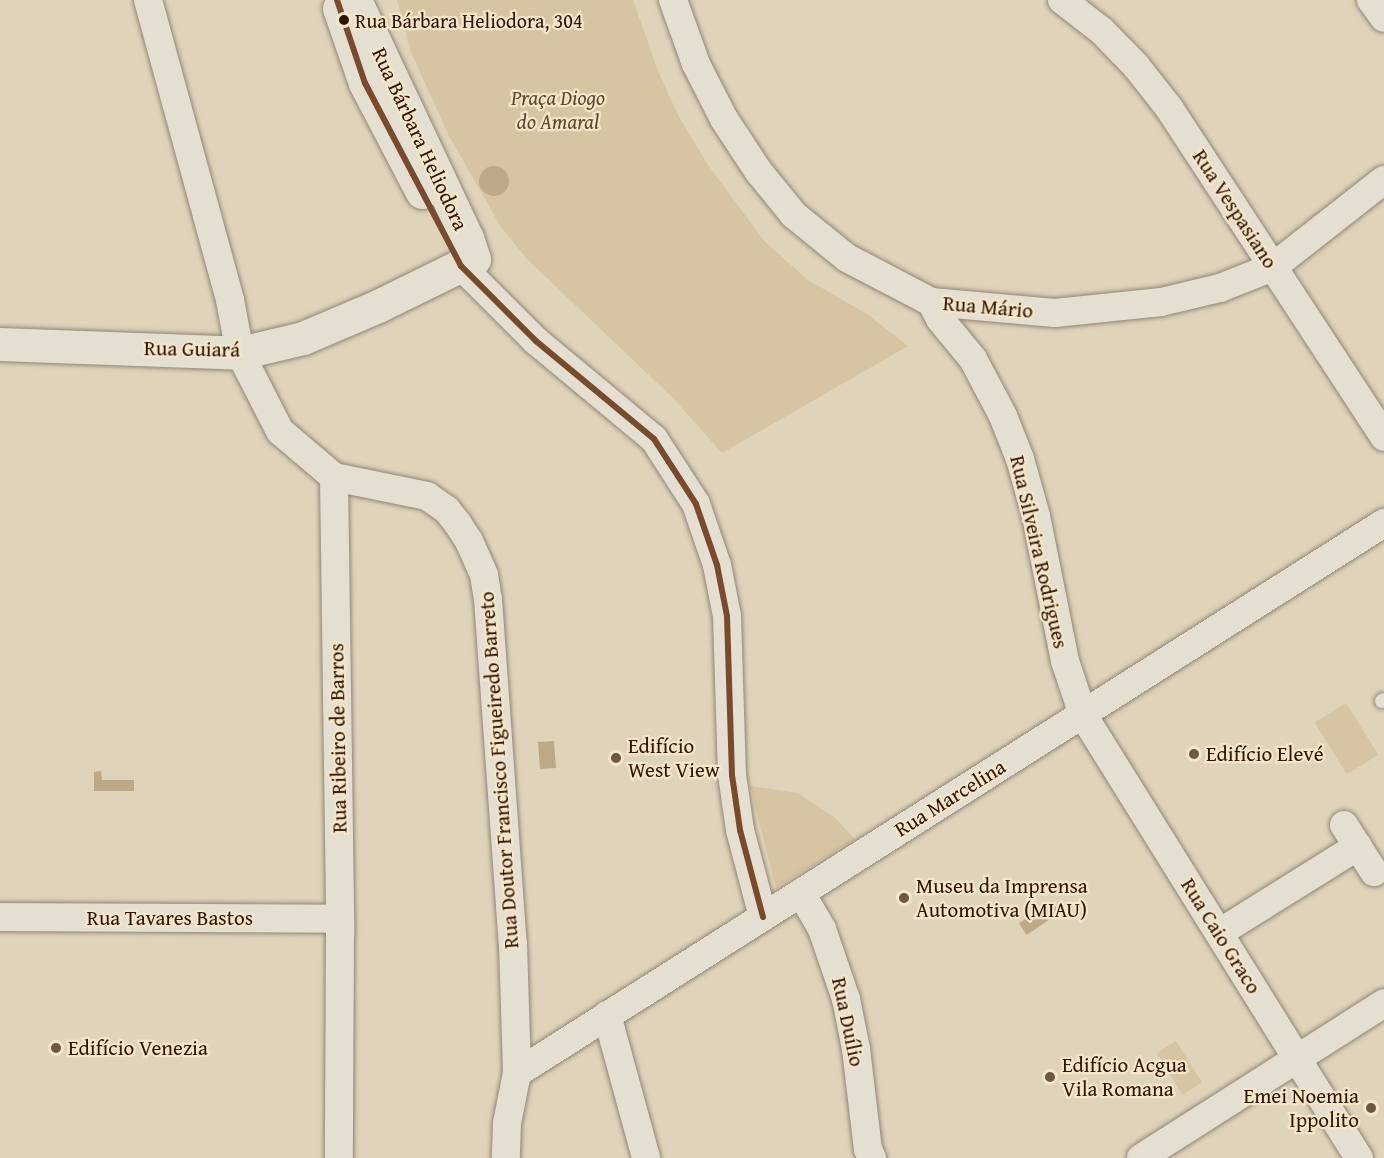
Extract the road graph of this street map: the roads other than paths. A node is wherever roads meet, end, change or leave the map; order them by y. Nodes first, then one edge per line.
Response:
1 (148, 0) edge
2 (337, 0) edge
3 (355, 0) edge
4 (673, 0) edge
5 (1062, 0) edge
6 (1371, 0) edge
7 (1384, 18) edge
8 (1384, 180) edge
9 (1273, 267) junction
10 (471, 269) junction
11 (931, 302) junction
12 (0, 344) edge
13 (240, 353) junction
14 (1384, 437) edge
15 (334, 477) junction
16 (1384, 523) edge
17 (1083, 715) junction
18 (1374, 872) dead end
19 (801, 893) junction
20 (0, 917) edge
21 (763, 917) junction
22 (340, 919) junction
23 (1219, 933) junction
24 (1384, 1003) edge
25 (607, 1016) junction
26 (1297, 1058) junction
27 (516, 1073) junction
28 (339, 1158) edge
29 (506, 1158) edge
30 (646, 1158) edge
31 (872, 1158) edge
32 (1141, 1158) edge
33 (1359, 1158) edge

1 - 13 street
2 - 10 street, Rua Bárbara Heliodora
3 - 10 street, Rua Bárbara Heliodora
4 - 11 street, Rua Mário
5 - 9 street, Rua Vespasiano
6 - 7 street
8 - 9 street, Rua Mário
9 - 11 street, Rua Mário
9 - 14 street, Rua Vespasiano
10 - 13 street, Rua Guiará
10 - 21 street, Rua Bárbara Heliodora
11 - 17 street, Rua Silveira Rodrigues
12 - 13 street, Rua Guiará
13 - 15 street
15 - 22 street, Rua Ribeiro de Barros
15 - 27 street, Rua Doutor Francisco Figueiredo Barreto
16 - 17 street, Rua Marcelina
17 - 19 street, Rua Marcelina
17 - 23 street, Rua Caio Graco
18 - 23 street
19 - 21 street, Rua Marcelina
19 - 31 street, Rua Duílio
20 - 22 street, Rua Tavares Bastos
21 - 25 street, Rua Marcelina
22 - 28 street, Rua Ribeiro de Barros
23 - 26 street, Rua Caio Graco
24 - 26 street
25 - 27 street, Rua Marcelina
25 - 30 street
26 - 32 street
26 - 33 street, Rua Caio Graco
27 - 29 street, Rua Doutor Francisco Figueiredo Barreto

